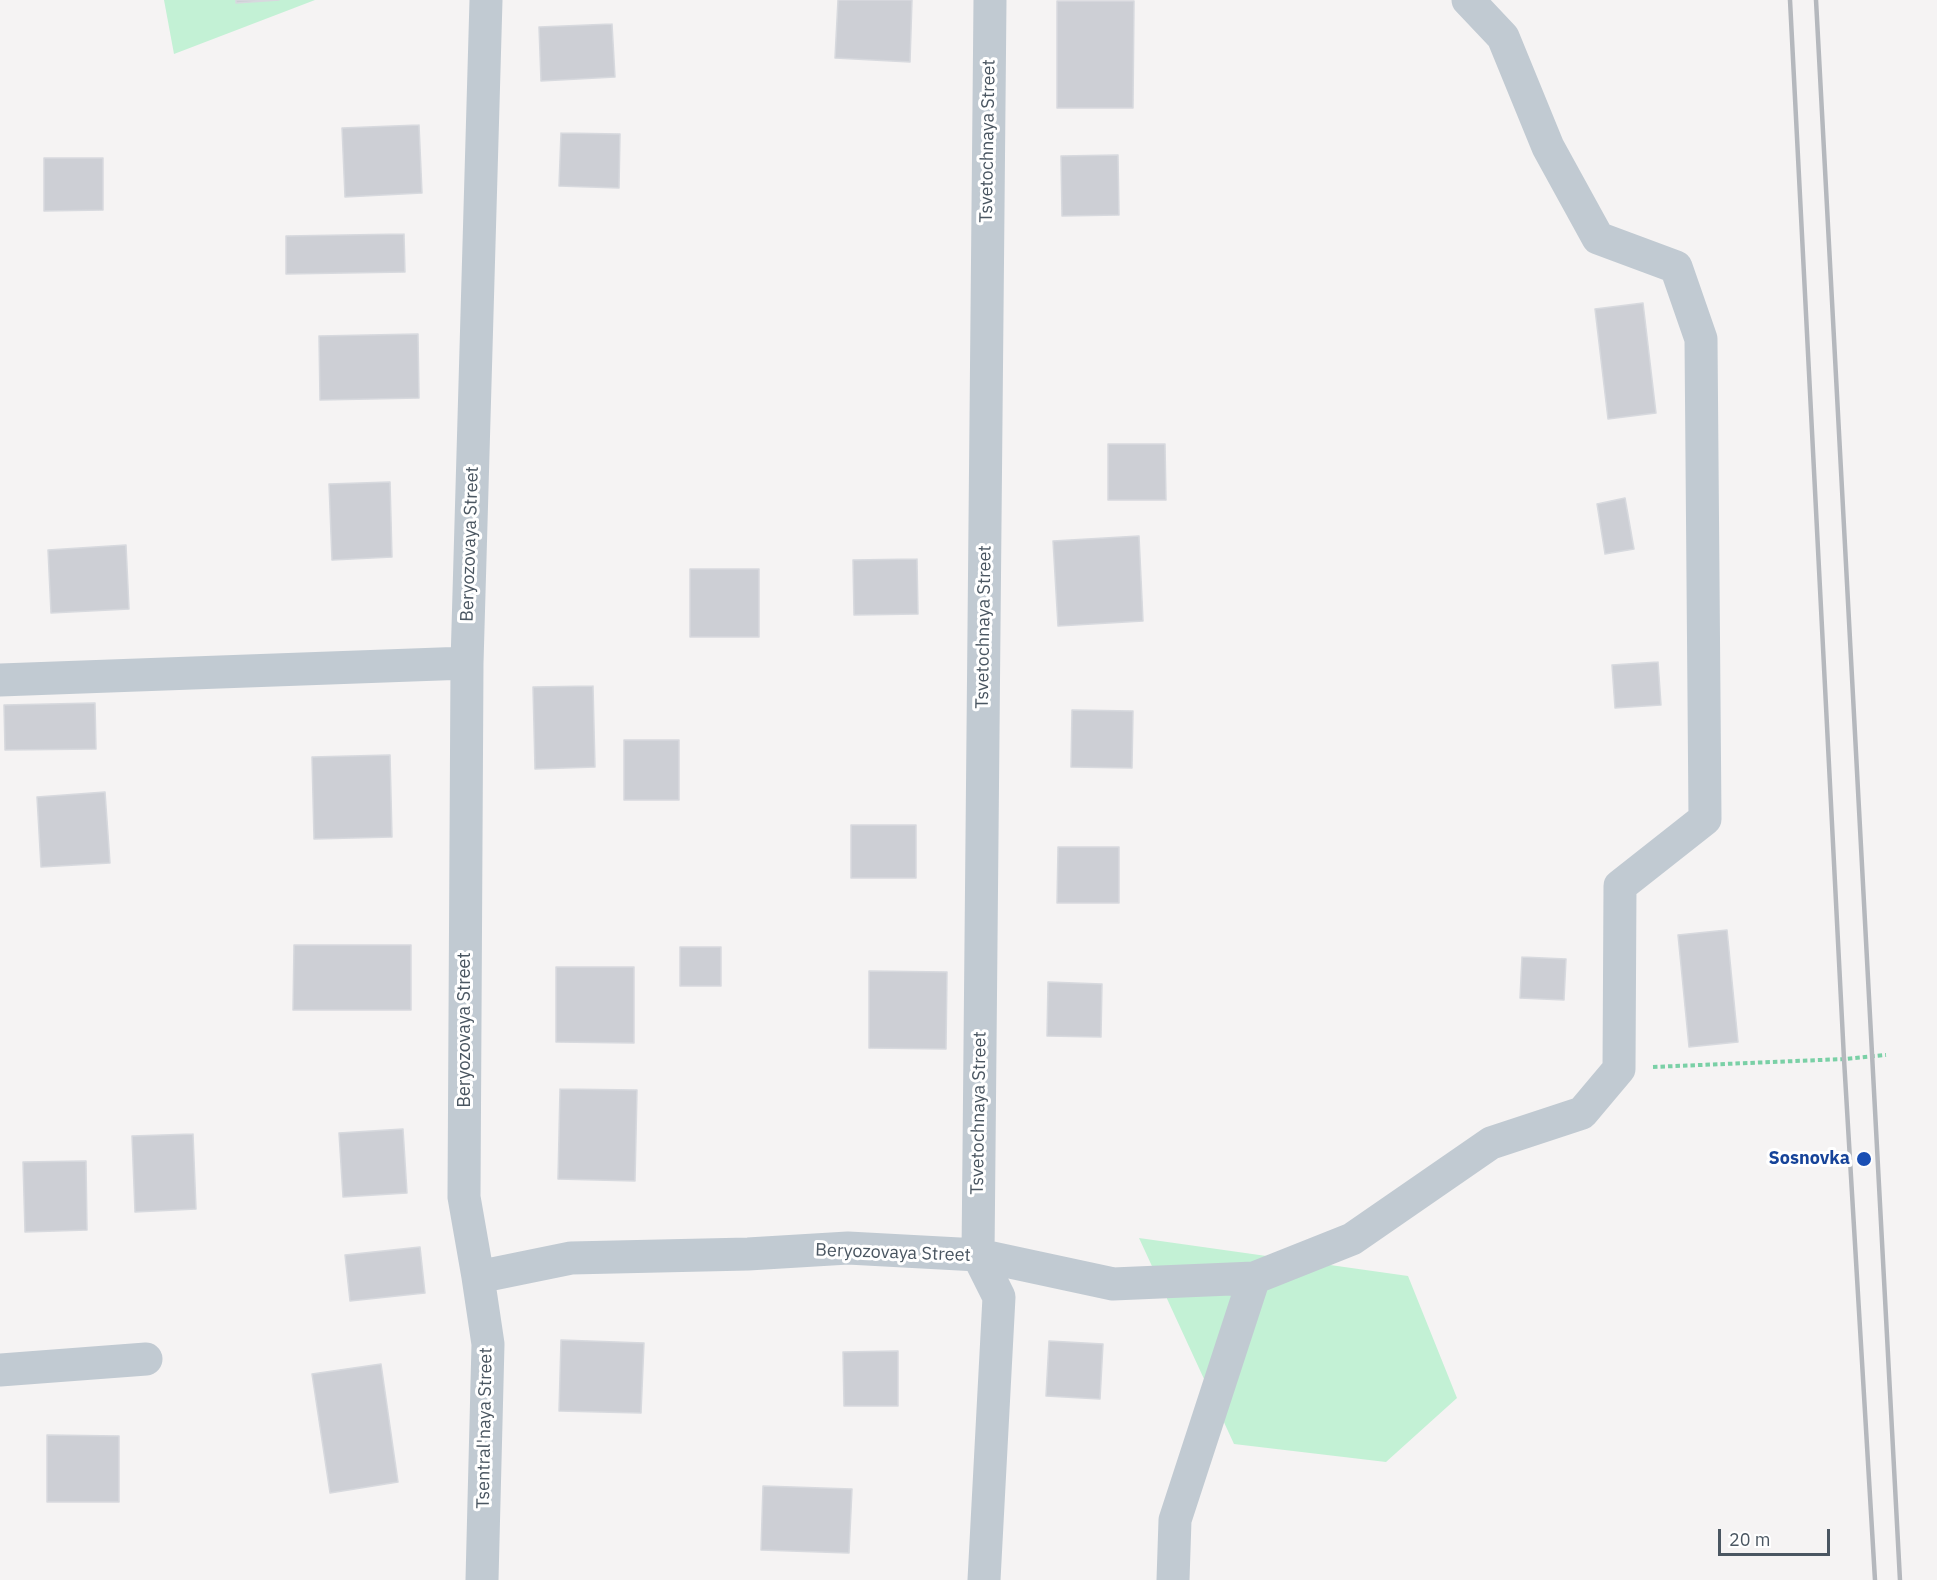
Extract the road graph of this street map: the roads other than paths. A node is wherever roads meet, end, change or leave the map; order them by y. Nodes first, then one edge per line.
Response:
1 (486, 0) edge
2 (990, 0) edge
3 (1468, 0) edge
4 (467, 663) junction
5 (0, 680) edge
6 (978, 1254) junction
7 (478, 1277) junction
8 (1254, 1278) junction
9 (146, 1359) dead end
10 (0, 1370) edge
11 (482, 1580) edge
12 (984, 1580) edge
13 (1173, 1580) edge

1 - 4 street, Beryozovaya Street
2 - 6 street, Tsvetochnaya Street
3 - 8 street, Beryozovaya Street
4 - 5 street
4 - 7 street, Beryozovaya Street
6 - 7 street, Beryozovaya Street
6 - 8 street, Beryozovaya Street
6 - 12 street
7 - 11 street, Tsentral'naya Street
8 - 13 street
9 - 10 street

